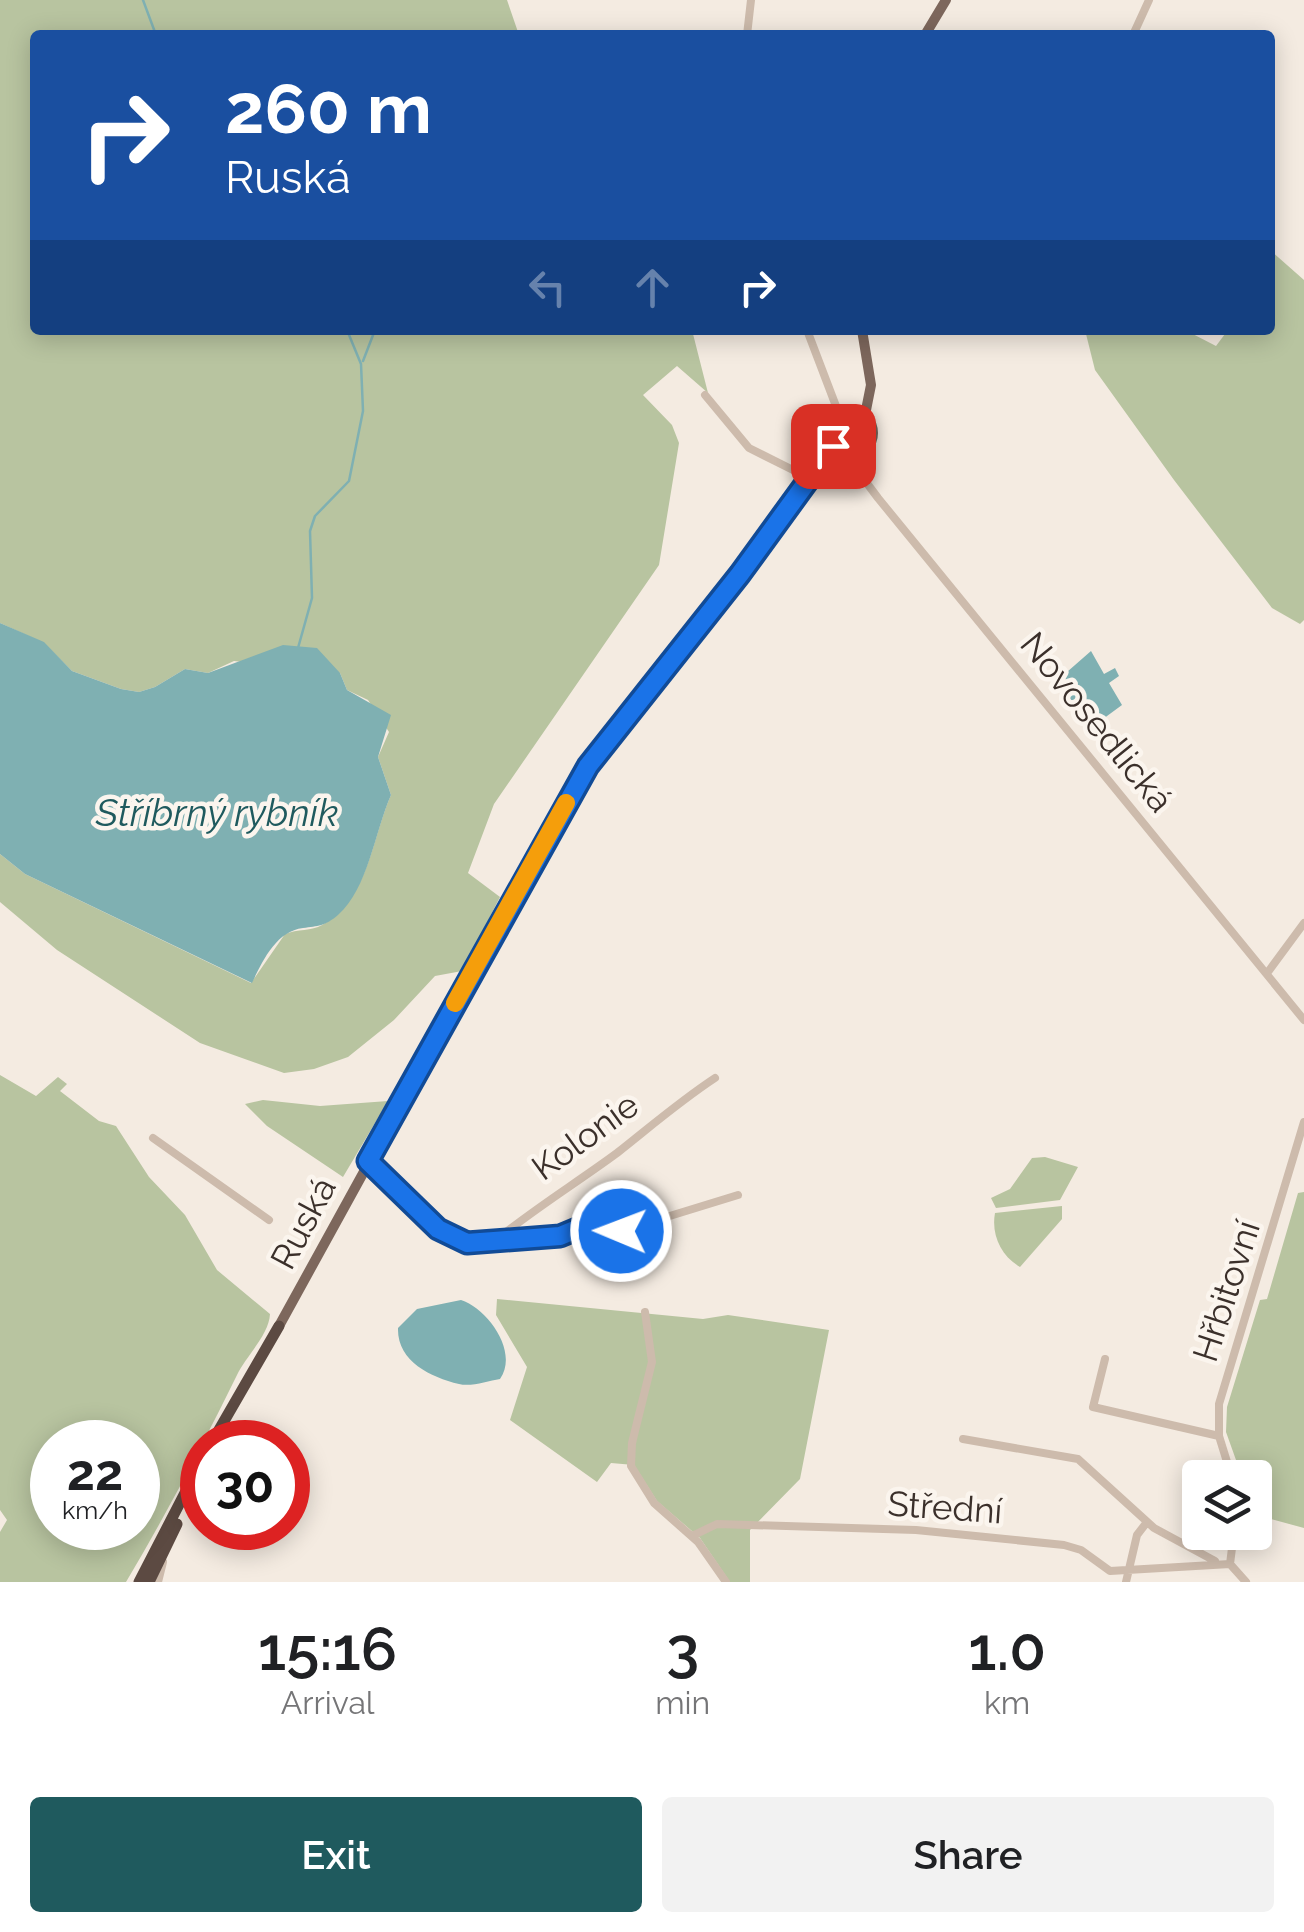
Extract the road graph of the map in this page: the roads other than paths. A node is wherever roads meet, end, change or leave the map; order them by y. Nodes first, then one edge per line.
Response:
1 (751, 0) edge
2 (946, 0) edge
3 (1149, 0) edge
4 (748, 30) edge
5 (928, 30) edge
6 (1135, 30) edge
7 (809, 335) edge
8 (863, 335) edge
9 (705, 395) dead end
10 (839, 414) junction
11 (865, 415) junction
12 (833, 446) junction
13 (856, 455) junction
14 (807, 477) junction
15 (1304, 923) edge
16 (1268, 972) junction
17 (1304, 1020) edge
18 (716, 1078) dead end
19 (1304, 1122) edge
20 (154, 1138) dead end
21 (1302, 1146) edge
22 (368, 1161) junction
23 (738, 1195) dead end
24 (270, 1220) dead end
25 (491, 1244) junction
26 (646, 1312) dead end
27 (279, 1326) joint
28 (1105, 1359) dead end
29 (226, 1420) edge
30 (1219, 1436) junction
31 (964, 1439) dead end
32 (1226, 1460) edge
33 (180, 1503) edge
34 (180, 1518) edge
35 (1147, 1522) junction
36 (173, 1533) junction
37 (692, 1536) junction
38 (1231, 1550) edge
39 (1229, 1559) junction
40 (1215, 1562) junction
41 (1128, 1570) junction
42 (139, 1582) edge
43 (149, 1582) edge
44 (158, 1582) edge
45 (726, 1582) edge
46 (1126, 1582) edge
47 (1245, 1582) edge

1 - 4 street
2 - 5 main road
3 - 6 street
7 - 10 street
8 - 11 main road
9 - 14 street
10 - 11 main road
10 - 12 main road
11 - 13 main road
12 - 13 main road
12 - 14 main road, Ruská
13 - 16 street, Novosedlická
14 - 22 main road, Ruská
15 - 16 street
16 - 17 street, Novosedlická
18 - 25 street, Kolonie
19 - 21 street, Hřbitovní
20 - 24 street
21 - 30 street, Hřbitovní
22 - 25 street, Kolonie
22 - 27 main road, Ruská
23 - 25 street, Kolonie
26 - 37 street
27 - 29 highway
28 - 30 street
30 - 32 street, Hřbitovní
31 - 35 street
33 - 42 highway
34 - 36 highway
35 - 40 street
35 - 41 street
36 - 43 highway
36 - 44 street
37 - 41 street, Střední
37 - 45 street
38 - 39 street
39 - 40 street, Střední
39 - 47 street
40 - 41 street, Střední
41 - 46 street

